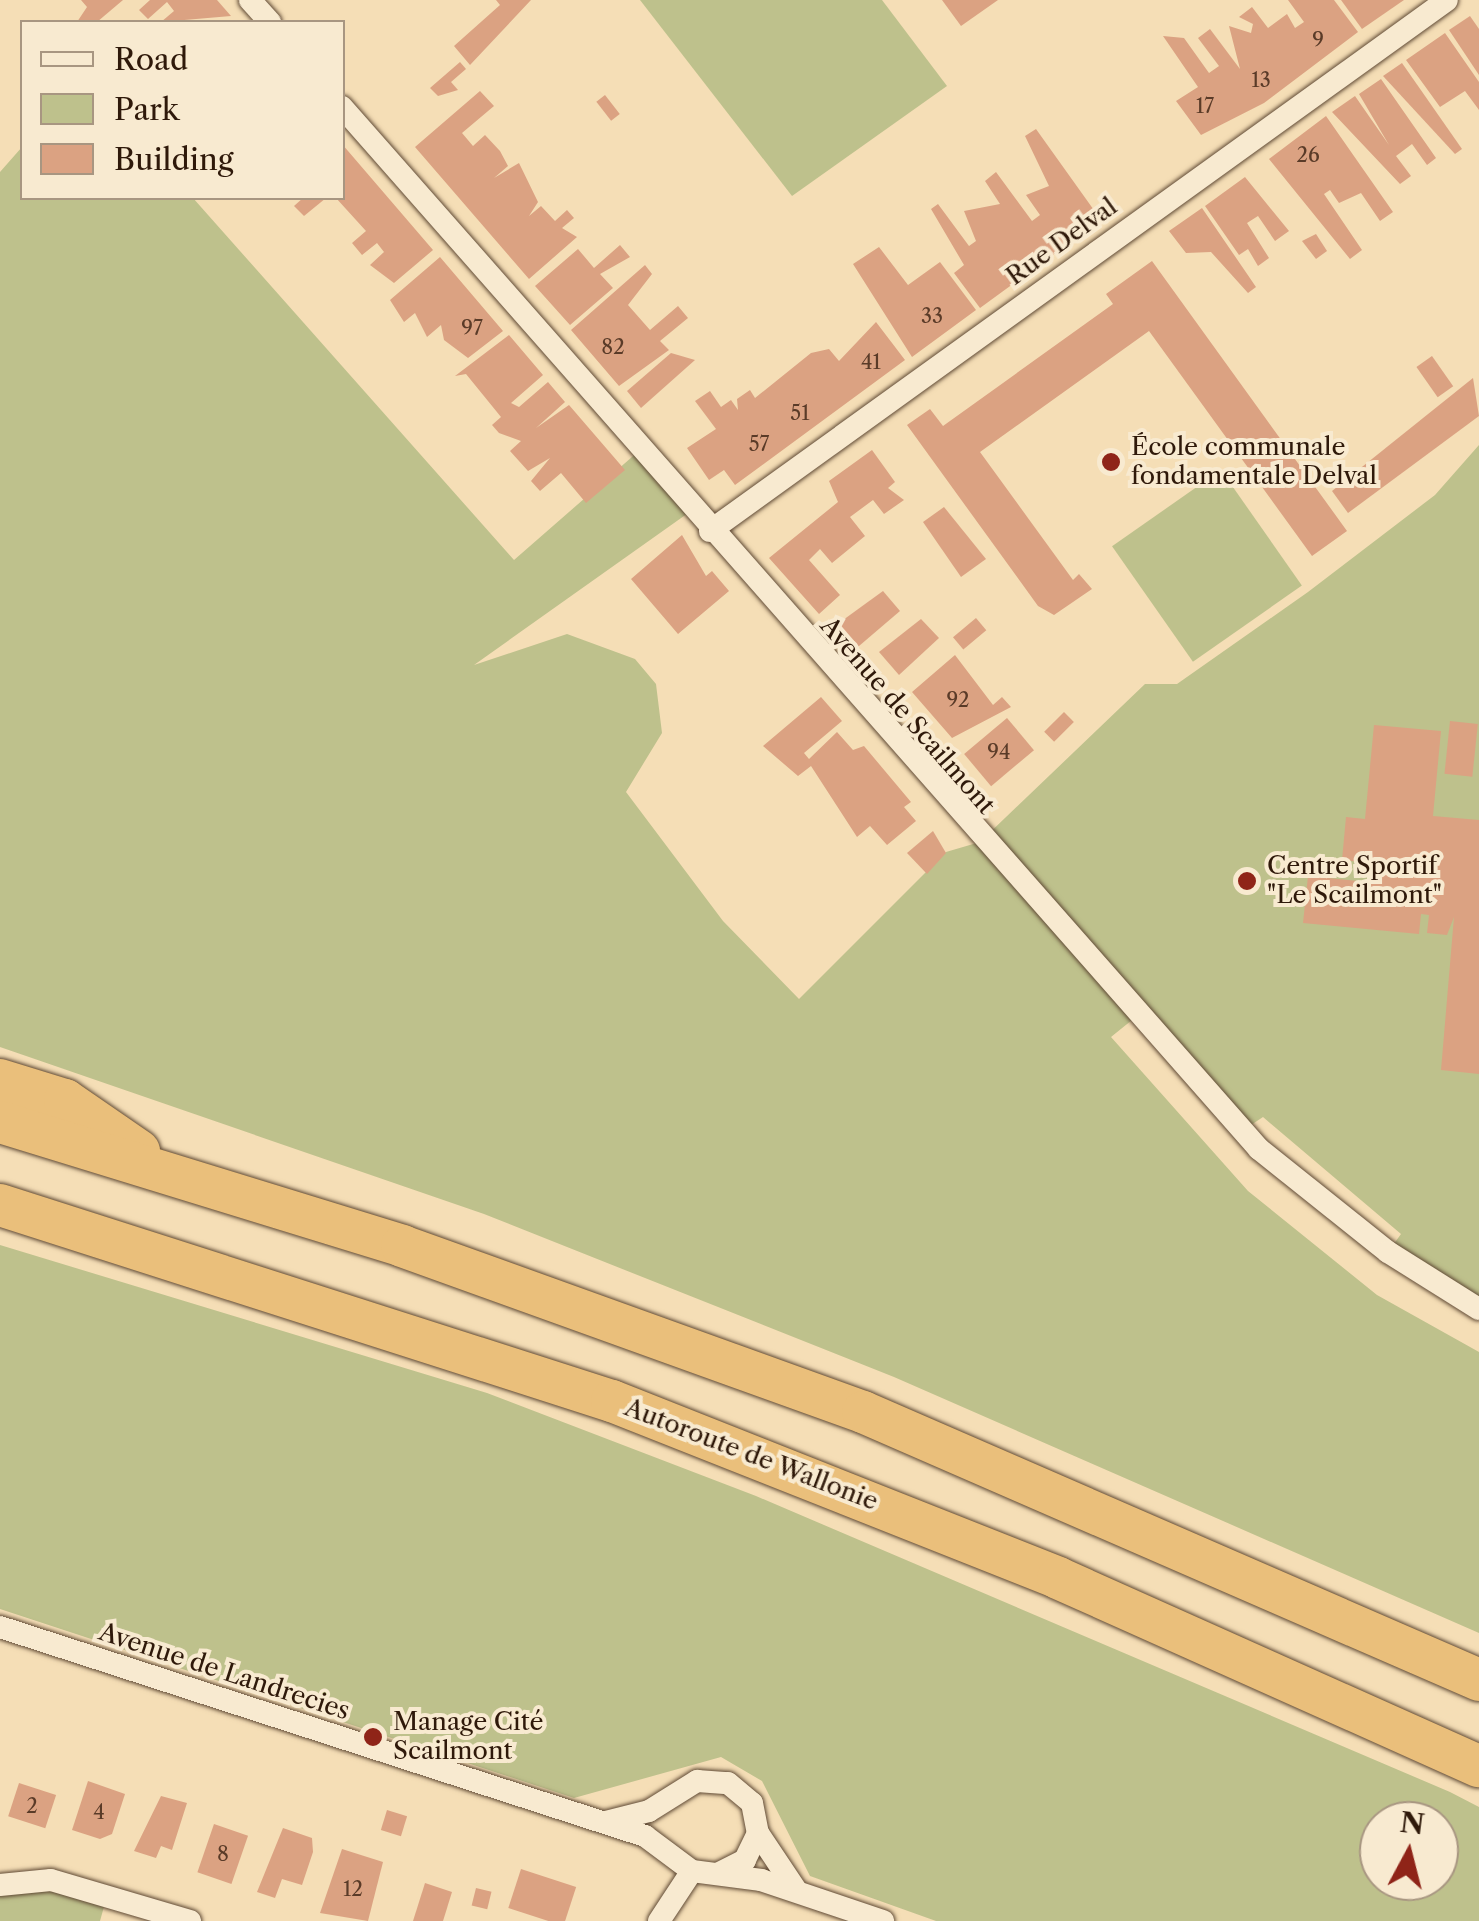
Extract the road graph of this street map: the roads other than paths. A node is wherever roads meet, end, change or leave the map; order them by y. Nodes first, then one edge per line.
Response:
1 (250, 0) edge
2 (1448, 0) edge
3 (268, 20) edge
4 (345, 110) edge
5 (710, 531) junction
6 (0, 1080) edge
7 (0, 1122) edge
8 (172, 1174) junction
9 (0, 1205) edge
10 (1479, 1308) edge
11 (0, 1627) edge
12 (1479, 1680) edge
13 (1479, 1766) edge
14 (671, 1798) junction
15 (602, 1823) junction
16 (758, 1833) junction
17 (672, 1856) junction
18 (698, 1873) junction
19 (0, 1885) edge
20 (799, 1892) junction
21 (190, 1921) edge
22 (659, 1921) edge
23 (884, 1921) edge

1 - 3 street
2 - 5 street, Rue Delval
4 - 5 street, Avenue de Scailmont
5 - 10 street, Avenue de Scailmont
6 - 8 highway
7 - 8 highway
8 - 12 highway
9 - 13 highway, Autoroute de Wallonie
11 - 15 street, Avenue de Landrecies
14 - 15 street
14 - 16 street
14 - 17 street
15 - 17 street, Avenue de Landrecies
16 - 18 street
16 - 20 street
17 - 18 street
18 - 20 street
18 - 22 street
19 - 21 street
20 - 23 street

